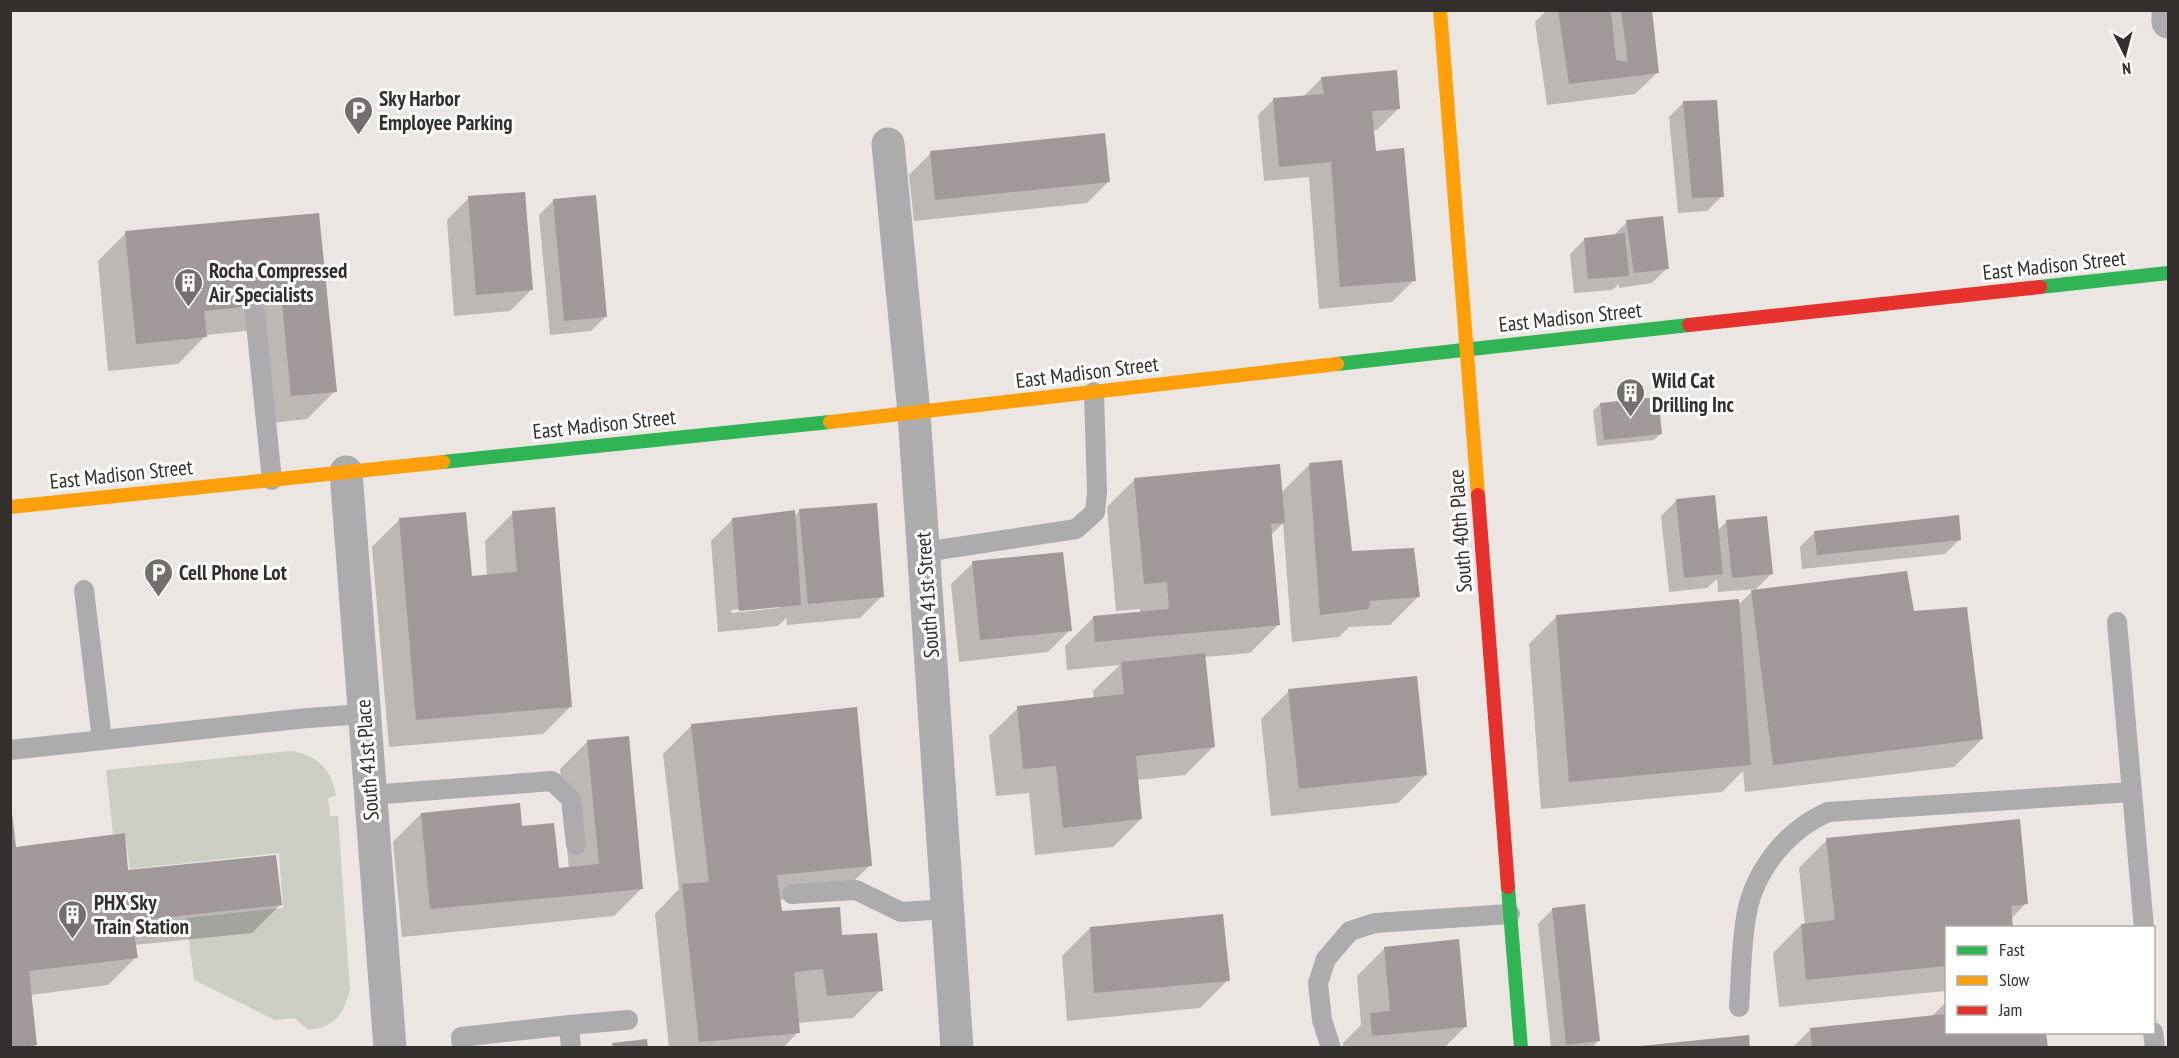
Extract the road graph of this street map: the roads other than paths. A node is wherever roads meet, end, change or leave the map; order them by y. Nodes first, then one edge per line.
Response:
1 (1440, 10) edge
2 (2168, 10) edge
3 (2169, 22) edge
4 (888, 144) dead end
5 (2169, 273) edge
6 (255, 314) dead end
7 (1468, 349) junction
8 (1094, 392) junction
9 (914, 413) junction
10 (346, 472) junction
11 (272, 480) junction
12 (10, 507) edge
13 (924, 552) junction
14 (84, 590) dead end
15 (2117, 622) dead end
16 (364, 714) junction
17 (102, 740) junction
18 (10, 750) edge
19 (2132, 792) junction
20 (370, 795) junction
21 (576, 846) dead end
22 (792, 894) dead end
23 (947, 909) junction
24 (1510, 914) junction
25 (2144, 926) edge
26 (1739, 1007) dead end
27 (628, 1020) dead end
28 (569, 1025) junction
29 (390, 1047) edge
30 (462, 1047) edge
31 (571, 1047) edge
32 (957, 1047) edge
33 (1331, 1047) edge
34 (1521, 1047) edge

1 - 7 street, South 40th Place
2 - 3 street
4 - 9 street, South 41st Street
5 - 7 street, East Madison Street
6 - 11 lane
7 - 8 street, East Madison Street
7 - 24 street, South 40th Place
8 - 9 street, East Madison Street
8 - 13 lane
9 - 10 street, East Madison Street
9 - 13 street, South 41st Street
10 - 11 street, East Madison Street
10 - 16 street, South 41st Place
11 - 12 street, East Madison Street
13 - 23 street, South 41st Street
14 - 17 lane
15 - 19 lane
16 - 17 lane
16 - 20 street, South 41st Place
17 - 18 lane
19 - 25 lane
19 - 26 lane
20 - 21 lane
20 - 29 street, South 41st Place
22 - 23 lane
23 - 32 street, South 41st Street
24 - 33 lane
24 - 34 street, South 40th Place
27 - 28 lane
28 - 30 lane
28 - 31 lane

